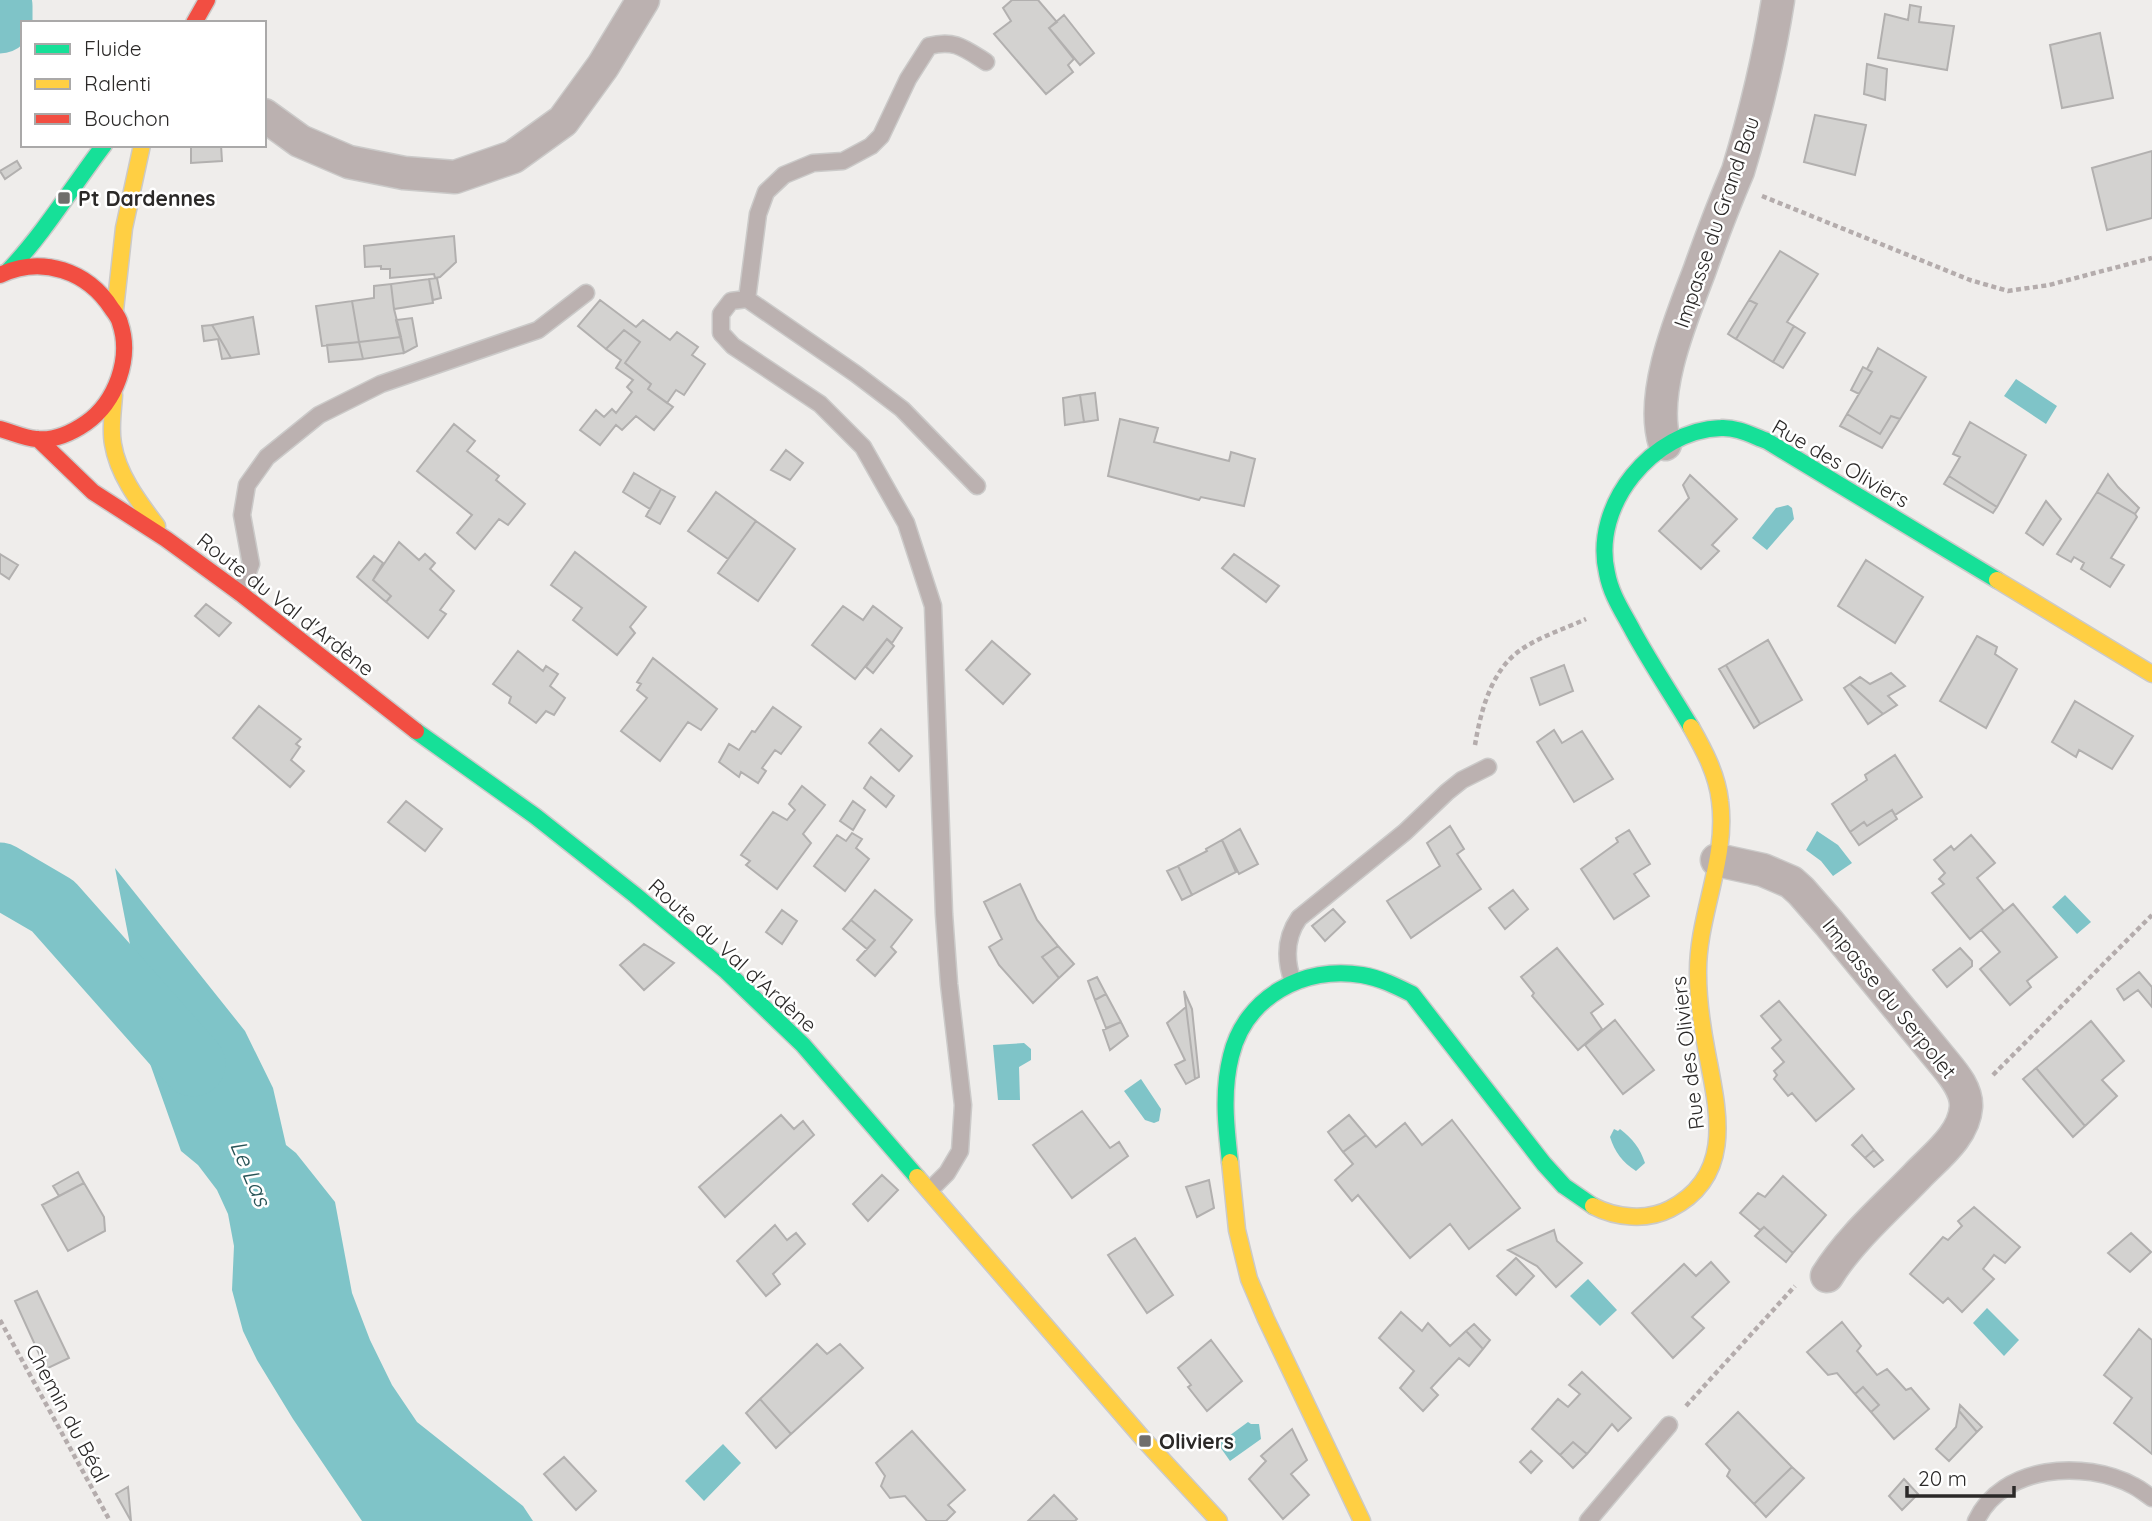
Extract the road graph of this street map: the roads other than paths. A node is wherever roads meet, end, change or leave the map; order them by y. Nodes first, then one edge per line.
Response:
1 (207, 0) edge
2 (643, 0) edge
3 (1778, 0) edge
4 (195, 21) edge
5 (986, 62) dead end
6 (266, 116) edge
7 (103, 147) edge
8 (142, 147) edge
9 (5, 273) edge
10 (586, 293) dead end
11 (747, 299) junction
12 (115, 310) junction
13 (114, 395) junction
14 (0, 429) edge
15 (38, 439) junction
16 (1665, 444) junction
17 (978, 486) dead end
18 (166, 539) junction
19 (240, 593) junction
20 (2152, 674) edge
21 (1482, 770) road end
22 (1717, 860) junction
23 (1293, 982) junction
24 (930, 1190) junction
25 (1829, 1273) road end
26 (1669, 1425) road end
27 (2152, 1497) edge
28 (1219, 1521) edge
29 (1362, 1521) edge
30 (1588, 1521) edge
31 (1976, 1521) edge

1 - 4 main road
2 - 6 street
3 - 16 street, Impasse du Grand Bau
5 - 11 lane
7 - 9 main road
8 - 12 main road
9 - 12 main road
10 - 19 lane
11 - 17 lane
11 - 24 lane
12 - 13 main road
13 - 15 main road
13 - 18 main road, Route du Val d'Ardène
14 - 15 main road
15 - 18 main road, Route du Val d'Ardène
16 - 20 main road, Rue des Oliviers
16 - 22 main road, Rue des Oliviers
18 - 19 main road, Route du Val d'Ardène
19 - 24 main road, Route du Val d'Ardène
21 - 23 lane
22 - 23 main road, Rue des Oliviers
22 - 25 street, Impasse du Serpolet
23 - 29 main road, Rue des Oliviers
24 - 28 main road, Route du Val d'Ardène
26 - 30 lane
27 - 31 lane

